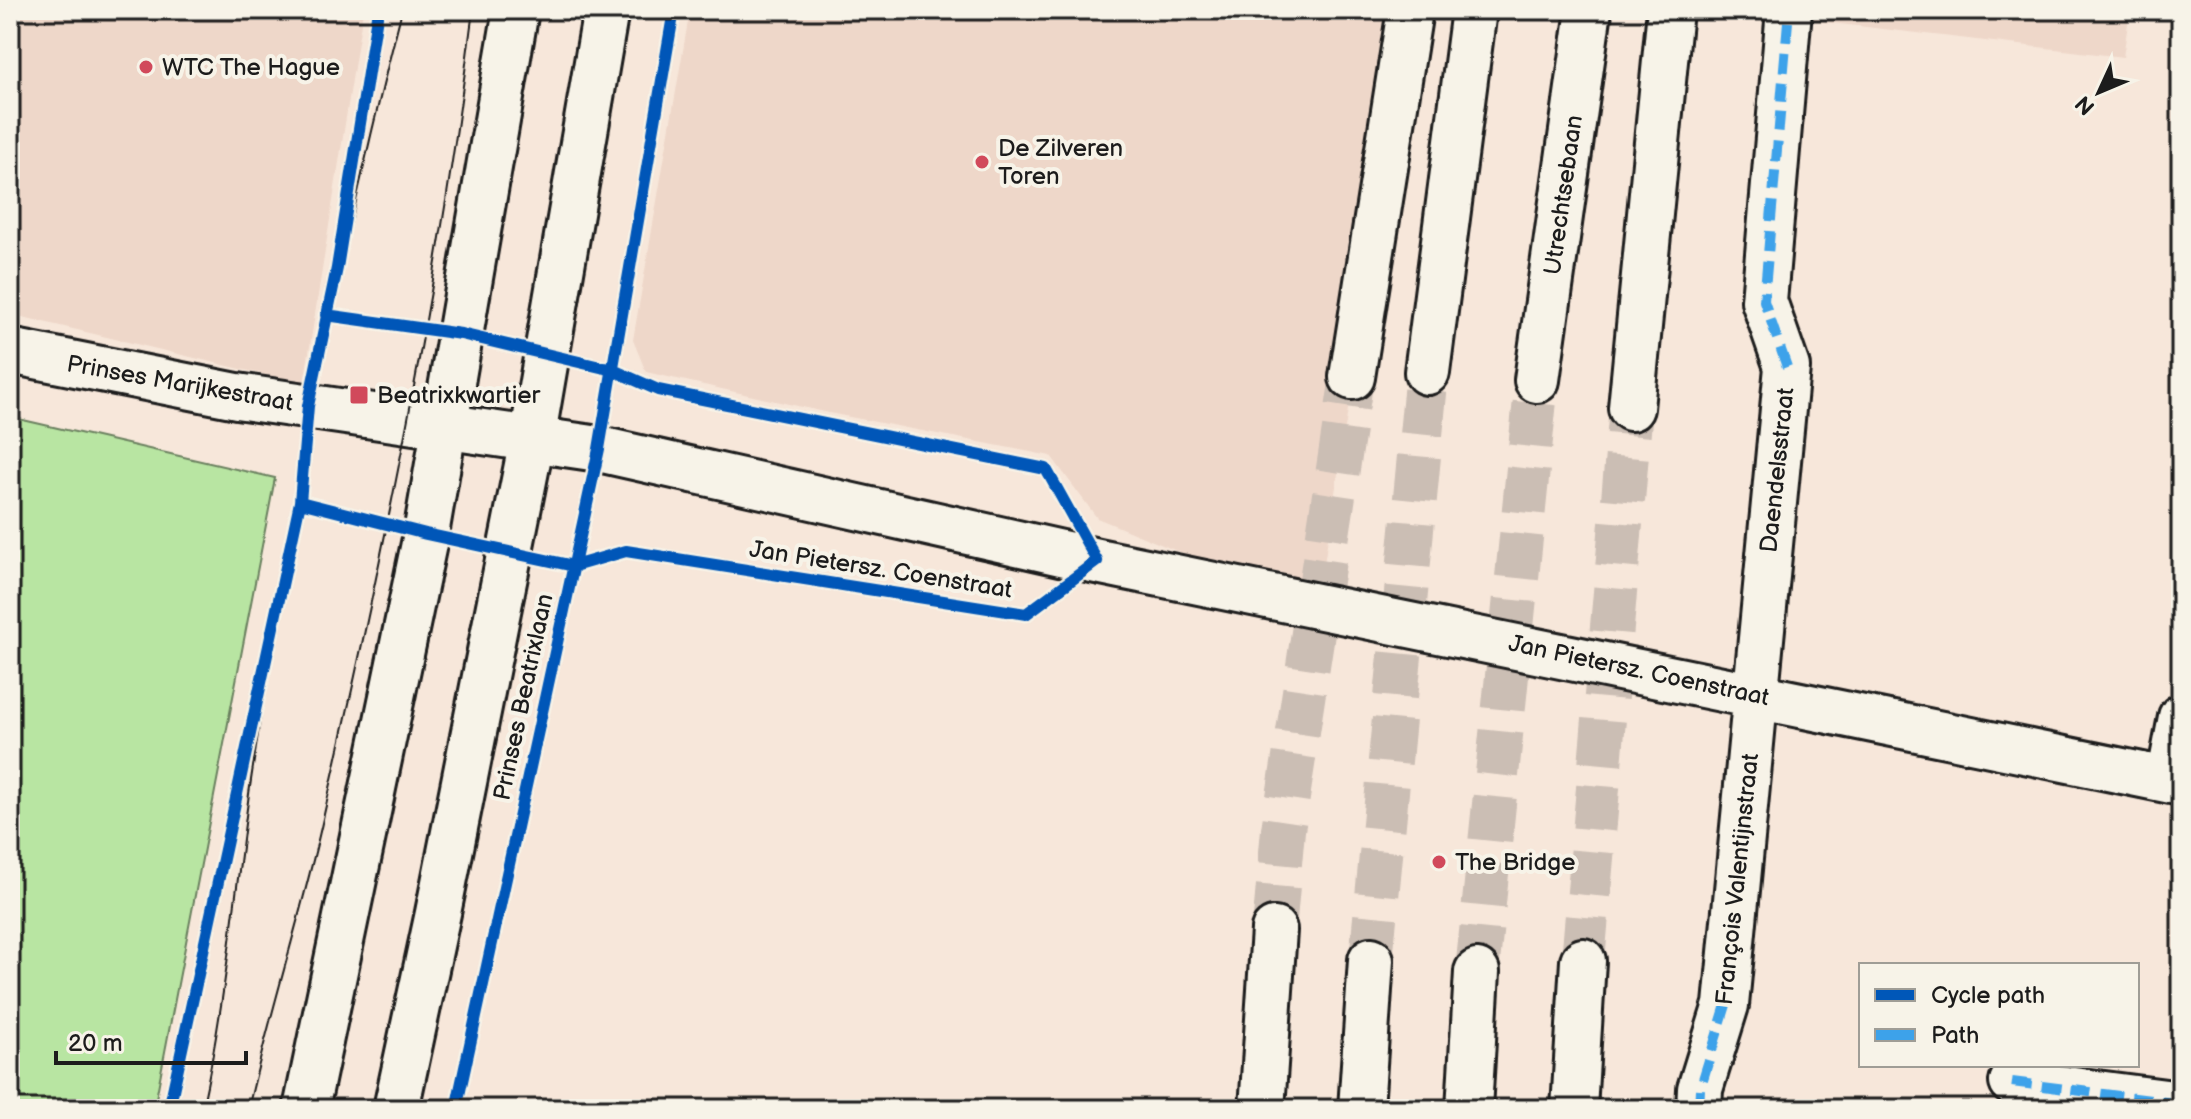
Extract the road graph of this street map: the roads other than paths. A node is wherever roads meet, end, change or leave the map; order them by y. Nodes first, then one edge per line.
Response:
1 (516, 10) edge
2 (606, 10) edge
3 (1410, 10) edge
4 (1474, 10) edge
5 (1589, 10) edge
6 (1670, 10) edge
7 (1789, 10) edge
8 (10, 351) edge
9 (1427, 372) tunnel mouth
10 (1352, 377) tunnel mouth
11 (1537, 380) tunnel mouth
12 (1631, 408) tunnel mouth
13 (445, 427) junction
14 (532, 440) junction
15 (1756, 694) junction
16 (2181, 717) edge
17 (2175, 782) edge
18 (1274, 930) tunnel mouth
19 (1371, 960) tunnel mouth
20 (1583, 961) tunnel mouth
21 (1477, 972) tunnel mouth
22 (2012, 1082) dead end
23 (2101, 1101) edge
24 (2181, 1104) edge
25 (306, 1109) edge
26 (396, 1109) edge
27 (1262, 1109) edge
28 (1361, 1109) edge
29 (1469, 1109) edge
30 (1574, 1109) edge
31 (1699, 1109) edge

1 - 13 street
2 - 14 street, Prinses Beatrixlaan
3 - 10 street
4 - 9 street
5 - 11 street, Utrechtsebaan
6 - 12 street
7 - 15 street, Daendelsstraat
8 - 13 street, Prinses Marijkestraat
13 - 14 street
13 - 25 street
14 - 15 street, Jan Pietersz. Coenstraat
14 - 26 street, Prinses Beatrixlaan
15 - 17 street, Jan Pietersz. Coenstraat
15 - 31 street, François Valentijnstraat
16 - 17 street
18 - 27 street
19 - 28 street
20 - 30 street
21 - 29 street
22 - 23 street
23 - 24 street

